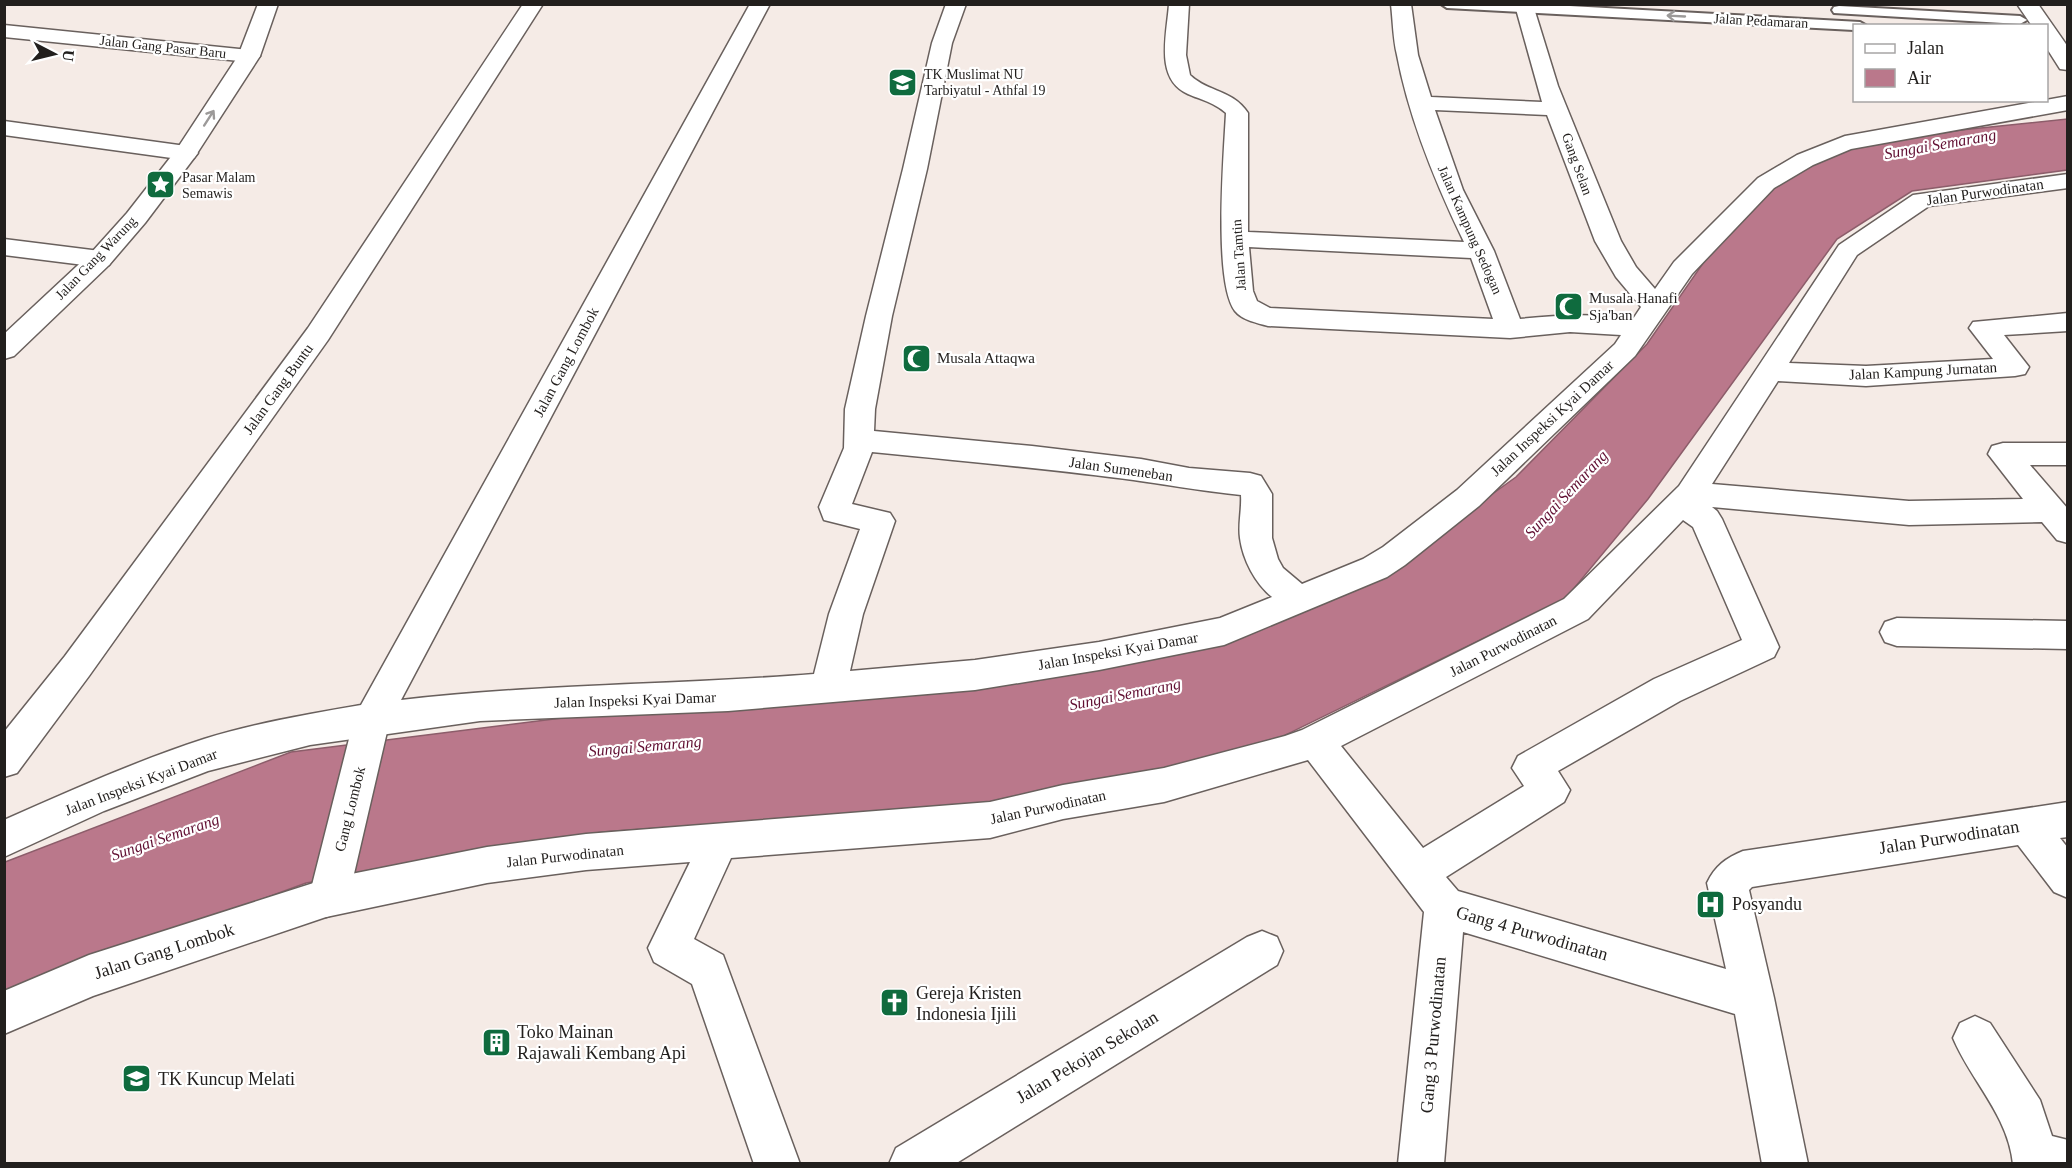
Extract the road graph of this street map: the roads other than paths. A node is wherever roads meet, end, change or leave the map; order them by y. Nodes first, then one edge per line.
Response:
1 (268, 4) edge
2 (533, 4) edge
3 (760, 4) edge
4 (956, 4) edge
5 (1179, 4) edge
6 (1401, 4) edge
7 (1447, 4) edge
8 (2009, 4) edge
9 (2027, 4) edge
10 (1526, 9) junction
11 (1824, 9) dead end
12 (1704, 11) edge
13 (2041, 24) edge
14 (1853, 25) edge
15 (4, 31) edge
16 (2048, 34) edge
17 (249, 57) junction
18 (2067, 64) edge
19 (1421, 103) junction
20 (2067, 103) edge
21 (1556, 109) junction
22 (4, 128) edge
23 (186, 153) junction
24 (2067, 181) edge
25 (1237, 239) junction
26 (4, 247) edge
27 (1481, 251) junction
28 (100, 259) junction
29 (1647, 317) junction
30 (2067, 322) edge
31 (1510, 329) junction
32 (4, 350) edge
33 (1768, 371) junction
34 (860, 440) junction
35 (2067, 454) edge
36 (1685, 498) junction
37 (2058, 520) edge
38 (1297, 599) junction
39 (1897, 632) dead end
40 (2067, 635) edge
41 (829, 686) junction
42 (371, 725) junction
43 (1315, 741) junction
44 (4, 760) edge
45 (2067, 819) edge
46 (2026, 825) junction
47 (4, 839) edge
48 (719, 843) junction
49 (1418, 873) junction
50 (2067, 879) edge
51 (328, 894) junction
52 (1445, 907) junction
53 (1262, 951) dead end
54 (1752, 998) junction
55 (4, 1013) edge
56 (1975, 1038) dead end
57 (2046, 1161) edge
58 (777, 1164) edge
59 (912, 1164) edge
60 (1421, 1164) edge
61 (1785, 1164) edge

1 - 17 street, Jalan Gang Warung
2 - 44 street, Jalan Gang Buntu
3 - 42 street, Jalan Gang Lombok
4 - 34 street
5 - 25 street, Jalan Tamtin
6 - 19 street, Jalan Kampung Sedogan
7 - 10 lane, Jalan Pedamaran
8 - 11 lane
9 - 13 street
12 -> 10 lane, Jalan Pedamaran
10 - 21 street, Gang Selan
12 - 14 lane, Jalan Pedamaran
15 - 17 street, Jalan Gang Pasar Baru
16 - 18 street
23 -> 17 street, Jalan Gang Warung
19 - 21 street
19 - 27 street, Jalan Kampung Sedogan
20 - 29 street, Jalan Inspeksi Kyai Damar
21 - 29 street, Gang Selan
22 - 23 street
23 - 28 street, Jalan Gang Warung
24 - 33 street, Jalan Purwodinatan
25 - 27 street
25 - 31 street, Jalan Tamtin
26 - 28 street
27 - 31 street, Jalan Kampung Sedogan
28 - 32 street, Jalan Gang Warung
29 - 31 street
29 - 38 street, Jalan Inspeksi Kyai Damar
30 - 33 street, Jalan Kampung Jurnatan
33 - 36 street, Jalan Purwodinatan
34 - 38 street, Jalan Sumeneban
34 - 41 street
35 - 37 street
36 - 37 street
36 - 43 street, Jalan Purwodinatan
36 - 49 street
38 - 41 street, Jalan Inspeksi Kyai Damar
39 - 40 street
41 - 42 street, Jalan Inspeksi Kyai Damar
42 - 47 street, Jalan Inspeksi Kyai Damar
42 - 51 street, Gang Lombok
43 - 48 street, Jalan Purwodinatan
43 - 49 street, Gang 4 Purwodinatan
45 - 46 street, Jalan Purwodinatan
46 - 50 street
46 - 54 street, Jalan Purwodinatan
48 - 51 street, Jalan Purwodinatan
48 - 58 street
49 - 52 street, Gang 4 Purwodinatan
51 - 55 street, Jalan Gang Lombok
52 - 54 street, Gang 4 Purwodinatan
52 - 60 street, Gang 3 Purwodinatan
53 - 59 street, Jalan Pekojan Sekolan
54 - 61 street, Jalan Purwodinatan
56 - 57 street

